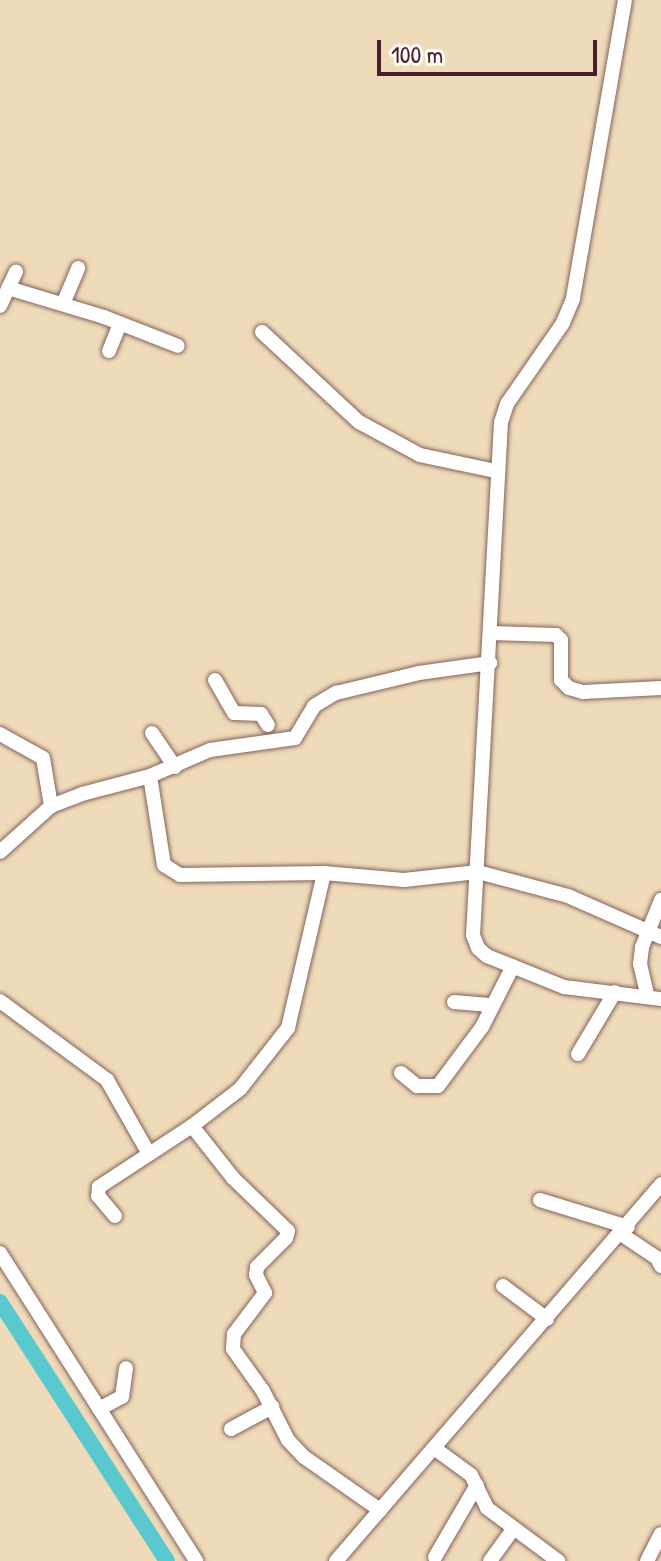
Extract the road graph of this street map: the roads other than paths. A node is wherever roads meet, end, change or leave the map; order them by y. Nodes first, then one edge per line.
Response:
1 (625, 0) edge
2 (78, 268) dead end
3 (16, 271) dead end
4 (8, 288) junction
5 (63, 304) junction
6 (0, 306) edge
7 (120, 324) junction
8 (262, 332) dead end
9 (178, 346) dead end
10 (109, 351) dead end
11 (496, 471) junction
12 (491, 633) junction
13 (490, 663) junction
14 (215, 680) dead end
15 (661, 688) edge
16 (152, 733) dead end
17 (271, 733) junction
18 (0, 734) edge
19 (175, 767) junction
20 (150, 776) junction
21 (51, 806) junction
22 (0, 852) edge
23 (478, 872) junction
24 (324, 873) junction
25 (661, 900) edge
26 (647, 930) junction
27 (661, 937) edge
28 (513, 966) junction
29 (615, 992) junction
30 (654, 996) edge
31 (0, 1001) edge
32 (454, 1002) dead end
33 (492, 1005) junction
34 (578, 1054) dead end
35 (401, 1073) dead end
36 (192, 1126) junction
37 (149, 1154) junction
38 (661, 1184) edge
39 (540, 1200) dead end
40 (115, 1216) dead end
41 (624, 1230) junction
42 (0, 1253) edge
43 (661, 1266) edge
44 (503, 1286) dead end
45 (547, 1319) junction
46 (126, 1368) dead end
47 (272, 1407) junction
48 (99, 1409) junction
49 (231, 1429) dead end
50 (434, 1448) junction
51 (477, 1485) junction
52 (380, 1510) junction
53 (513, 1529) junction
54 (661, 1534) edge
55 (435, 1557) dead end
56 (196, 1561) edge
57 (336, 1561) edge
58 (490, 1561) edge
59 (558, 1561) edge
60 (647, 1561) edge

1 - 11 street
2 - 5 street
3 - 4 street
4 - 5 street
4 - 6 street
5 - 7 street
7 - 9 street
7 - 10 street
8 - 11 street
11 - 12 street
12 - 13 street
12 - 15 street
13 - 17 street
13 - 23 street
14 - 17 street
16 - 19 street
17 - 19 street
18 - 21 street
19 - 20 street
20 - 21 street
20 - 24 street
21 - 22 street
23 - 24 street
23 - 26 street
23 - 28 street
24 - 36 street
25 - 26 street
26 - 27 street
26 - 30 street
28 - 29 street
28 - 33 street
29 - 30 street
29 - 34 street
31 - 37 street
32 - 33 street
33 - 35 street
36 - 37 street
36 - 47 street
37 - 40 street
38 - 41 street
39 - 41 street
41 - 43 street
41 - 45 street
42 - 48 street
44 - 45 street
45 - 50 street
46 - 48 street
47 - 49 street
47 - 52 street
48 - 56 street
50 - 51 street
50 - 52 street
51 - 53 street
51 - 55 street
52 - 57 street
53 - 58 street
53 - 59 street
54 - 60 street

